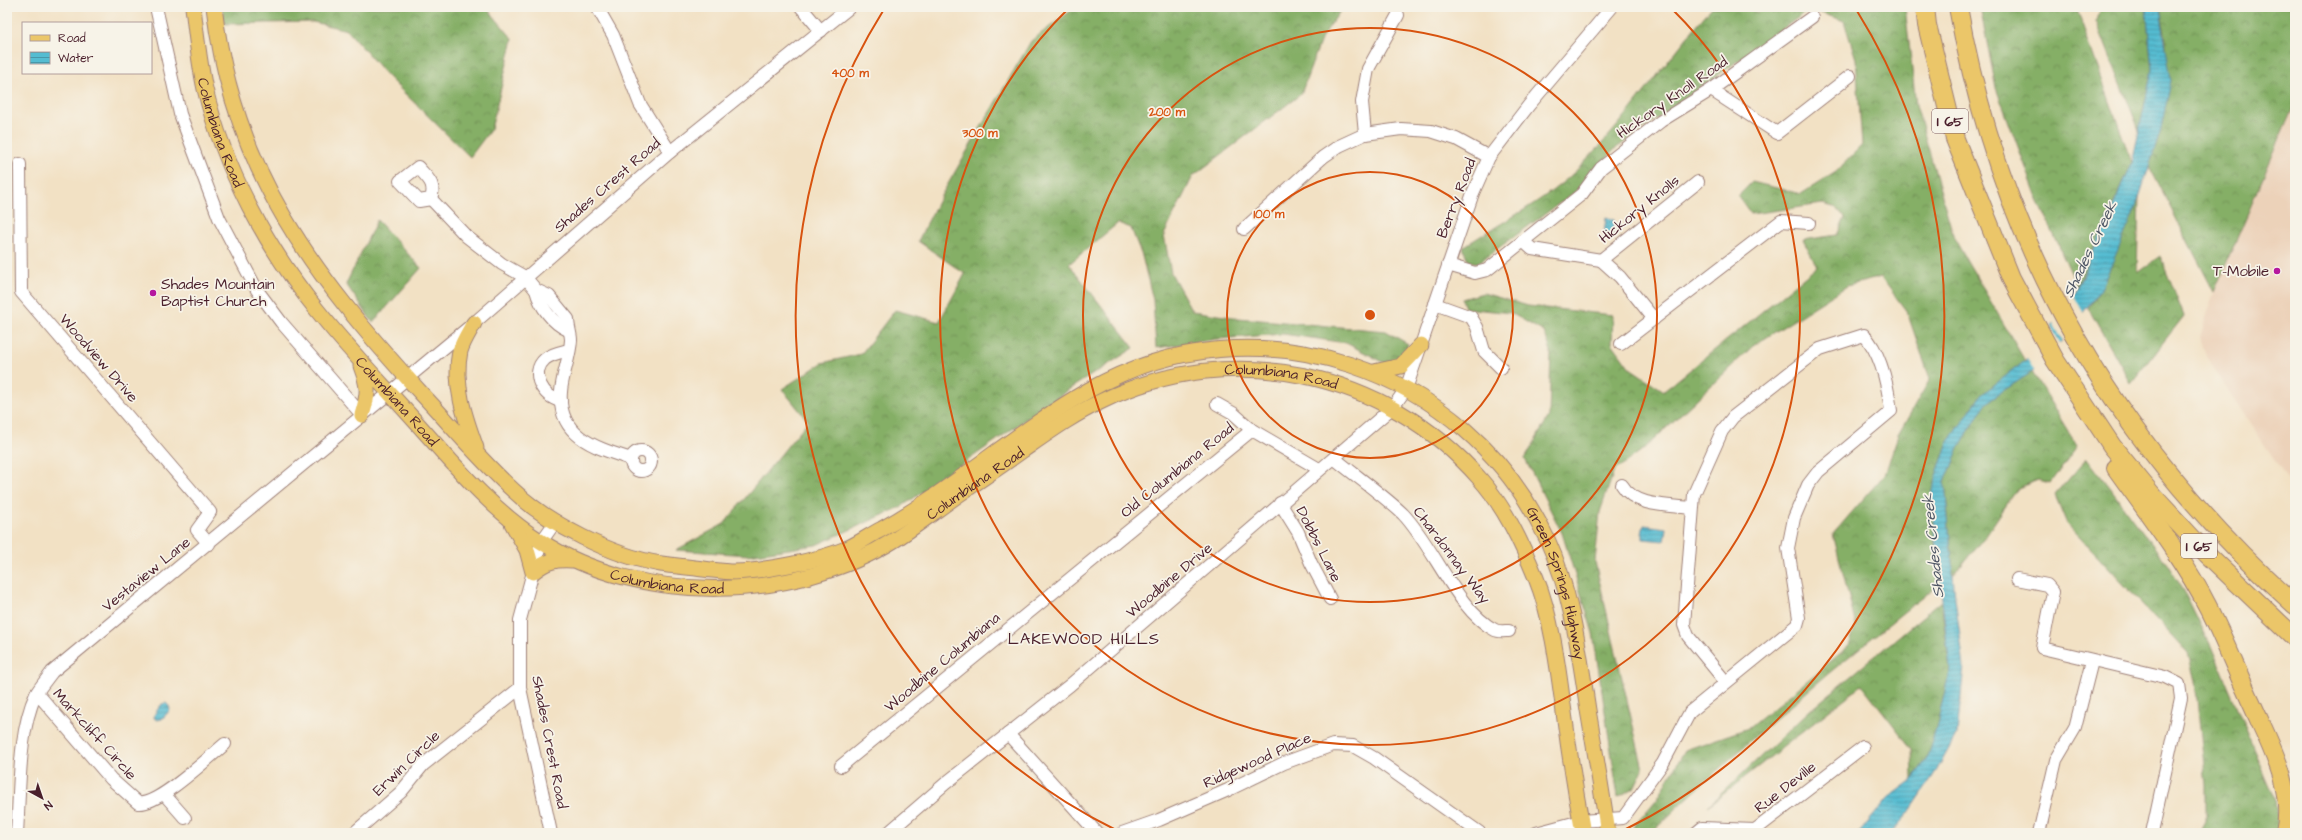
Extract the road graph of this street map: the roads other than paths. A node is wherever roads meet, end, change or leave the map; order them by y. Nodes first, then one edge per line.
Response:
1 (156, 7) edge
2 (193, 7) edge
3 (214, 7) edge
4 (597, 7) edge
5 (801, 7) edge
6 (850, 7) edge
7 (1612, 7) edge
8 (1925, 7) edge
9 (1958, 7) edge
10 (1398, 16) dead end
11 (1812, 18) dead end
12 (821, 30) junction
13 (1850, 76) dead end
14 (1711, 90) junction
15 (1365, 134) junction
16 (247, 141) junction
17 (225, 150) junction
18 (670, 152) junction
19 (1489, 157) junction
20 (20, 164) dead end
21 (1698, 182) dead end
22 (431, 199) dead end
23 (1809, 223) dead end
24 (1244, 229) dead end
25 (1523, 242) junction
26 (1600, 260) junction
27 (1448, 265) junction
28 (525, 278) junction
29 (335, 295) junction
30 (1436, 304) junction
31 (316, 310) junction
32 (1654, 319) junction
33 (474, 323) junction
34 (1621, 344) dead end
35 (1421, 345) junction
36 (569, 350) junction
37 (358, 357) junction
38 (1501, 368) dead end
39 (1374, 372) junction
40 (408, 378) junction
41 (1406, 389) junction
42 (390, 393) junction
43 (561, 401) junction
44 (1217, 404) dead end
45 (1393, 408) junction
46 (1072, 409) junction
47 (362, 414) junction
48 (1252, 430) junction
49 (2110, 451) junction
50 (479, 456) junction
51 (1334, 458) junction
52 (631, 459) dead end
53 (1319, 469) junction
54 (1622, 485) dead end
55 (1280, 503) junction
56 (1692, 508) junction
57 (510, 519) junction
58 (556, 522) junction
59 (541, 542) junction
60 (209, 544) junction
61 (577, 561) junction
62 (533, 572) junction
63 (2017, 579) dead end
64 (1063, 584) joint
65 (1330, 599) dead end
66 (2295, 604) edge
67 (1509, 631) dead end
68 (2295, 638) edge
69 (2092, 660) junction
70 (1725, 681) junction
71 (520, 688) junction
72 (37, 693) junction
73 (1008, 734) junction
74 (226, 744) dead end
75 (1863, 747) dead end
76 (2276, 759) junction
77 (841, 766) dead end
78 (2295, 782) edge
79 (164, 794) junction
80 (185, 818) dead end
81 (1607, 826) edge
82 (1582, 827) edge
83 (17, 833) edge
84 (354, 833) edge
85 (551, 833) edge
86 (888, 833) edge
87 (1097, 833) edge
88 (1122, 833) edge
89 (1480, 833) edge
90 (1536, 833) edge
91 (1696, 833) edge
92 (2039, 833) edge
93 (2152, 833) edge
94 (2285, 833) edge

1 - 47 street
2 - 17 main road, Columbiana Road
3 - 16 main road, Columbiana Road
4 - 18 street
5 - 12 street
6 - 12 street, Shades Crest Road
7 - 19 street, Berry Road
8 - 49 highway, I 65
9 - 66 highway, I 65
10 - 15 street
11 - 14 street, Hickory Knoll Road
12 - 18 street, Shades Crest Road
13 - 14 street
14 - 25 street, Hickory Knoll Road
15 - 19 street
15 - 24 street
16 - 17 main road
16 - 29 main road, Columbiana Road
17 - 31 main road, Columbiana Road
18 - 28 street, Shades Crest Road
19 - 27 street, Berry Road
20 - 60 street, Woodview Drive
21 - 26 street, Hickory Knolls
22 - 28 street
23 - 32 street
25 - 26 street, Hickory Knolls
25 - 27 street
26 - 32 street, Hickory Knolls
27 - 30 street, Berry Road
28 - 33 street, Shades Crest Road
28 - 36 street
29 - 31 main road
29 - 40 main road, Columbiana Road
30 - 35 street, Berry Road
30 - 38 street
31 - 37 main road, Columbiana Road
32 - 34 street
33 - 40 street, Shades Crest Road
33 - 50 main road
35 - 39 main road
35 - 41 street, Berry Road
36 - 43 street
36 - 43 street
37 - 42 main road, Columbiana Road
37 - 47 main road
39 - 41 main road, Columbiana Road
39 - 46 main road, Columbiana Road
40 - 42 street, Shades Crest Road
40 - 50 main road, Columbiana Road
41 - 45 street, Berry Road
41 - 81 main road, Green Springs Highway
42 - 47 street, Vestaview Lane
42 - 57 main road, Columbiana Road
43 - 52 street
44 - 48 street
45 - 46 main road, Columbiana Road
45 - 51 street, Woodbine Drive
45 - 82 main road, Green Springs Highway
46 - 58 main road, Columbiana Road
46 - 61 main road, Columbiana Road
47 - 60 street, Vestaview Lane
48 - 53 street, Old Columbiana Road
48 - 64 street, Old Columbiana Road
49 - 68 highway, I 65
49 - 76 highway
50 - 58 main road, Columbiana Road
51 - 53 street, Woodbine Drive
51 - 67 street, Chardonnay Way
53 - 55 street, Woodbine Drive
54 - 56 street
55 - 65 street, Dobbs Lane
55 - 73 street, Woodbine Drive
56 - 70 street
56 - 70 street
57 - 59 main road, Columbiana Road
57 - 62 main road
58 - 59 street, Shades Crest Road
59 - 61 main road, Columbiana Road
59 - 62 street, Shades Crest Road
60 - 72 street, Vestaview Lane
61 - 62 main road
62 - 71 street, Shades Crest Road
63 - 69 street
64 - 77 street, Woodbine Columbiana
69 - 92 street
69 - 93 street
70 - 81 street
71 - 84 street, Erwin Circle
71 - 85 street, Shades Crest Road
72 - 79 street, Markcliff Circle
72 - 83 street, Vestaview Lane
73 - 86 street, Woodbine Drive
73 - 87 street
74 - 79 street, Markcliff Circle
75 - 91 street, Rue Deville
76 - 78 highway
76 - 94 highway
79 - 80 street
81 - 82 street
82 - 90 street
88 - 89 street, Ridgewood Place

